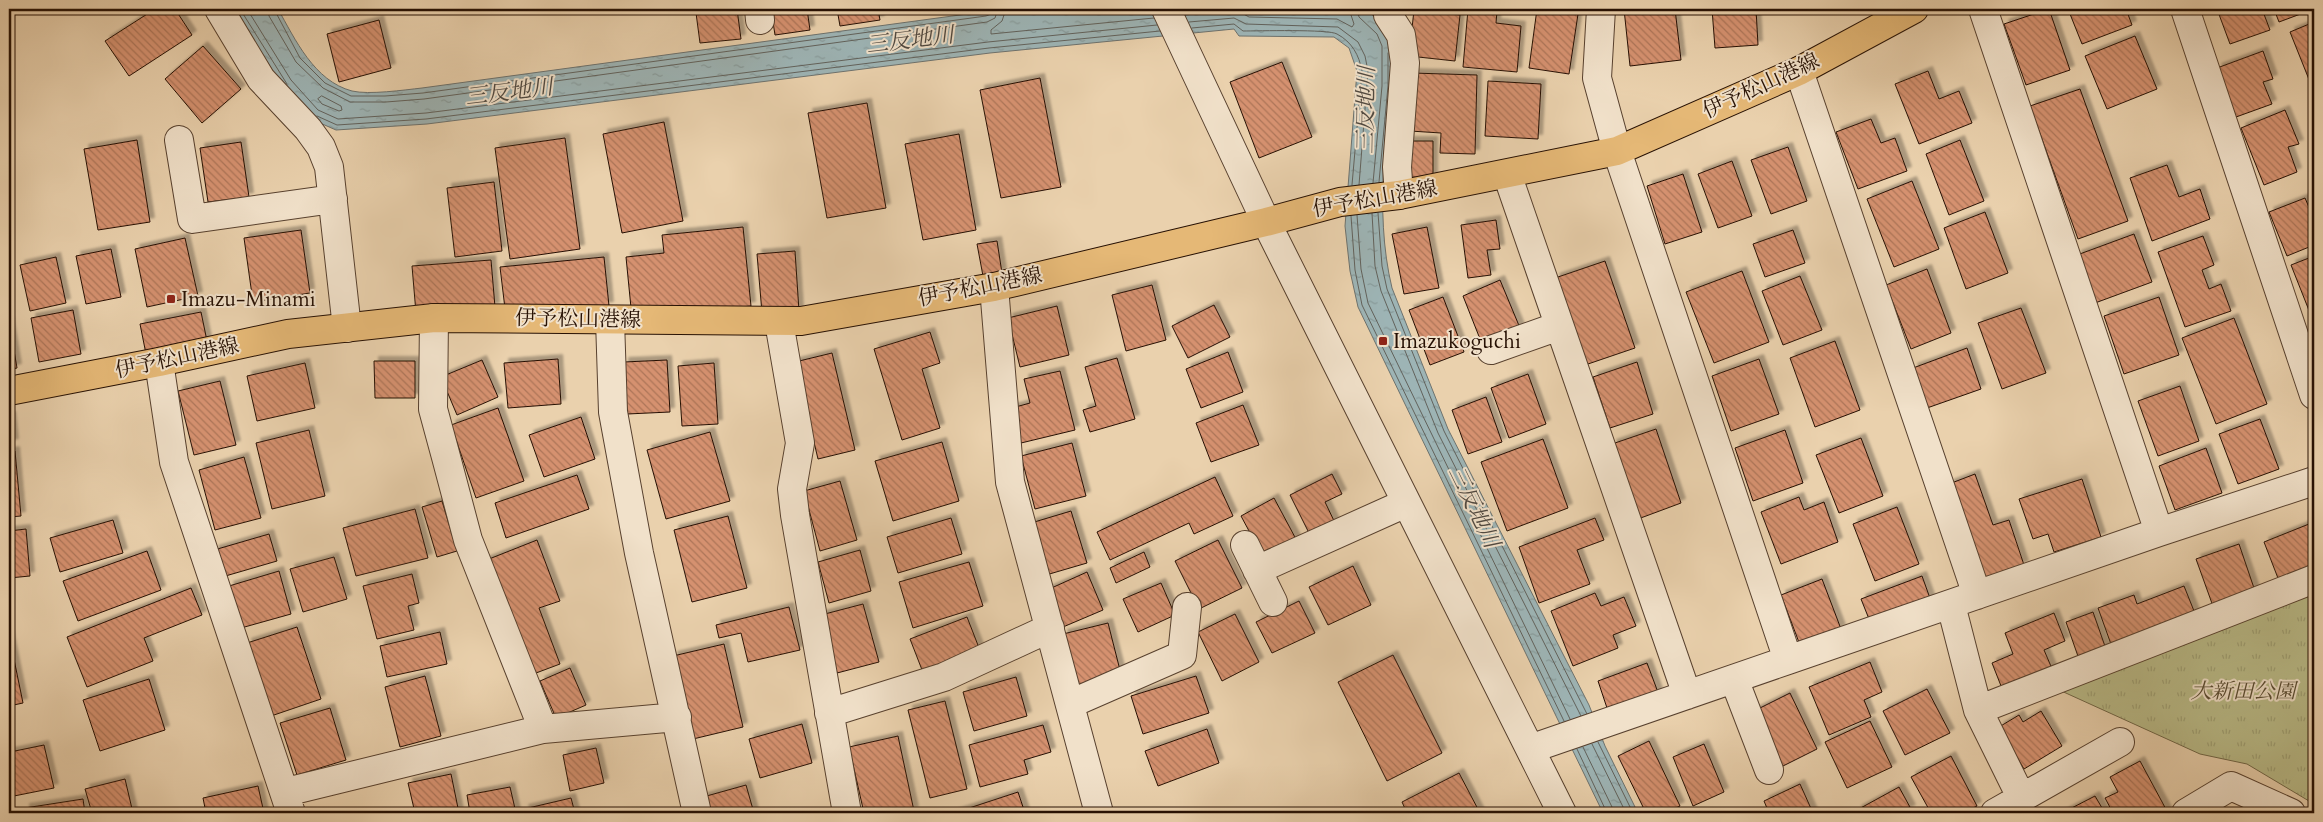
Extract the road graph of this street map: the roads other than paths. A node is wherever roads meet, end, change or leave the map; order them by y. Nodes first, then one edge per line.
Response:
1 (220, 9) edge
2 (1166, 9) edge
3 (1390, 9) edge
4 (1601, 9) edge
5 (1914, 9) edge
6 (1983, 9) edge
7 (2185, 9) edge
8 (1799, 71) junction
9 (179, 140) dead end
10 (1616, 151) junction
11 (1507, 174) junction
12 (1394, 195) junction
13 (333, 199) junction
14 (1266, 222) junction
15 (994, 287) junction
16 (434, 318) junction
17 (610, 320) junction
18 (779, 322) junction
19 (1559, 326) junction
20 (348, 328) junction
21 (1491, 350) dead end
22 (159, 362) junction
23 (9, 391) edge
24 (2314, 395) edge
25 (2314, 481) edge
26 (1406, 503) junction
27 (2159, 532) junction
28 (1245, 545) dead end
29 (1257, 570) junction
30 (2314, 579) edge
31 (1978, 595) junction
32 (1272, 602) dead end
33 (1951, 605) junction
34 (1187, 607) dead end
35 (1050, 628) junction
36 (1788, 660) junction
37 (1734, 679) junction
38 (1687, 695) junction
39 (1070, 704) junction
40 (1978, 710) junction
41 (829, 713) junction
42 (676, 717) junction
43 (543, 729) junction
44 (2120, 742) dead end
45 (1537, 746) junction
46 (1769, 770) dead end
47 (2022, 799) junction
48 (288, 803) edge
49 (697, 813) edge
50 (847, 813) edge
51 (1099, 813) edge
52 (1562, 813) edge
53 (1995, 813) edge
54 (2186, 813) edge
55 (2291, 813) edge

1 - 13 street
2 - 14 street
3 - 12 street
4 - 10 street
5 - 8 main road, 伊予松山港線
6 - 27 street
7 - 24 street
8 - 10 main road, 伊予松山港線
8 - 31 street
9 - 13 street
10 - 11 main road, 伊予松山港線
10 - 36 street
11 - 12 main road, 伊予松山港線
11 - 19 street
12 - 14 main road, 伊予松山港線
13 - 20 street
14 - 15 main road, 伊予松山港線
14 - 26 street
15 - 18 main road, 伊予松山港線
15 - 35 street
16 - 17 main road, 伊予松山港線
16 - 20 main road, 伊予松山港線
16 - 43 street
17 - 18 main road, 伊予松山港線
17 - 42 street
18 - 41 street
19 - 21 street
19 - 38 street
20 - 22 main road, 伊予松山港線
22 - 23 main road, 伊予松山港線
22 - 48 street
25 - 27 street
26 - 29 street
26 - 45 street
27 - 31 street
28 - 29 street
29 - 32 street
30 - 40 street
31 - 33 street
33 - 36 street
33 - 40 street
34 - 39 street
35 - 39 street
35 - 41 street
36 - 37 street
37 - 38 street
37 - 46 street
38 - 45 street
39 - 51 street
40 - 47 street
41 - 50 street
42 - 43 street
42 - 49 street
43 - 48 street
44 - 47 street
45 - 52 street
47 - 53 street
54 - 55 street

